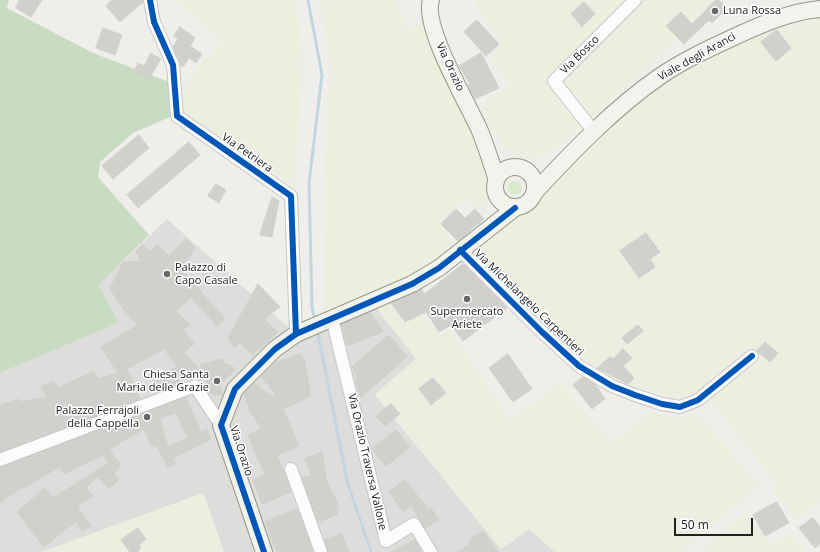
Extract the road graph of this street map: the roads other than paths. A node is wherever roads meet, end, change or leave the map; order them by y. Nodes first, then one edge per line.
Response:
1 (150, 0) edge
2 (431, 0) edge
3 (635, 0) edge
4 (820, 9) edge
5 (480, 132) junction
6 (594, 132) junction
7 (573, 152) junction
8 (510, 167) junction
9 (527, 171) junction
10 (496, 178) junction
11 (534, 193) junction
12 (496, 196) junction
13 (515, 208) junction
14 (463, 248) junction
15 (326, 320) junction
16 (296, 334) junction
17 (752, 356) dead end
18 (221, 425) junction
19 (0, 460) edge
20 (291, 469) dead end
21 (264, 552) edge
22 (321, 552) edge
23 (431, 552) edge

1 - 16 street, Via Petriera
2 - 5 main road, Via Orazio
3 - 6 street, Via Bosco
4 - 6 main road, Viale degli Aranci
5 - 8 main road
5 - 10 main road
6 - 7 main road, Viale degli Aranci
7 - 9 main road
7 - 11 main road
8 - 9 main road
8 - 10 main road
9 - 11 main road
10 - 12 main road
11 - 13 main road
12 - 13 main road
12 - 14 main road
13 - 14 main road
14 - 15 main road
14 - 17 street, Via Michelangelo Carpentieri
15 - 16 main road, Via Orazio
15 - 23 street, Via Orazio Traversa Vallone
16 - 18 main road, Via Orazio
18 - 19 street
18 - 21 main road, Via Orazio
20 - 22 street

